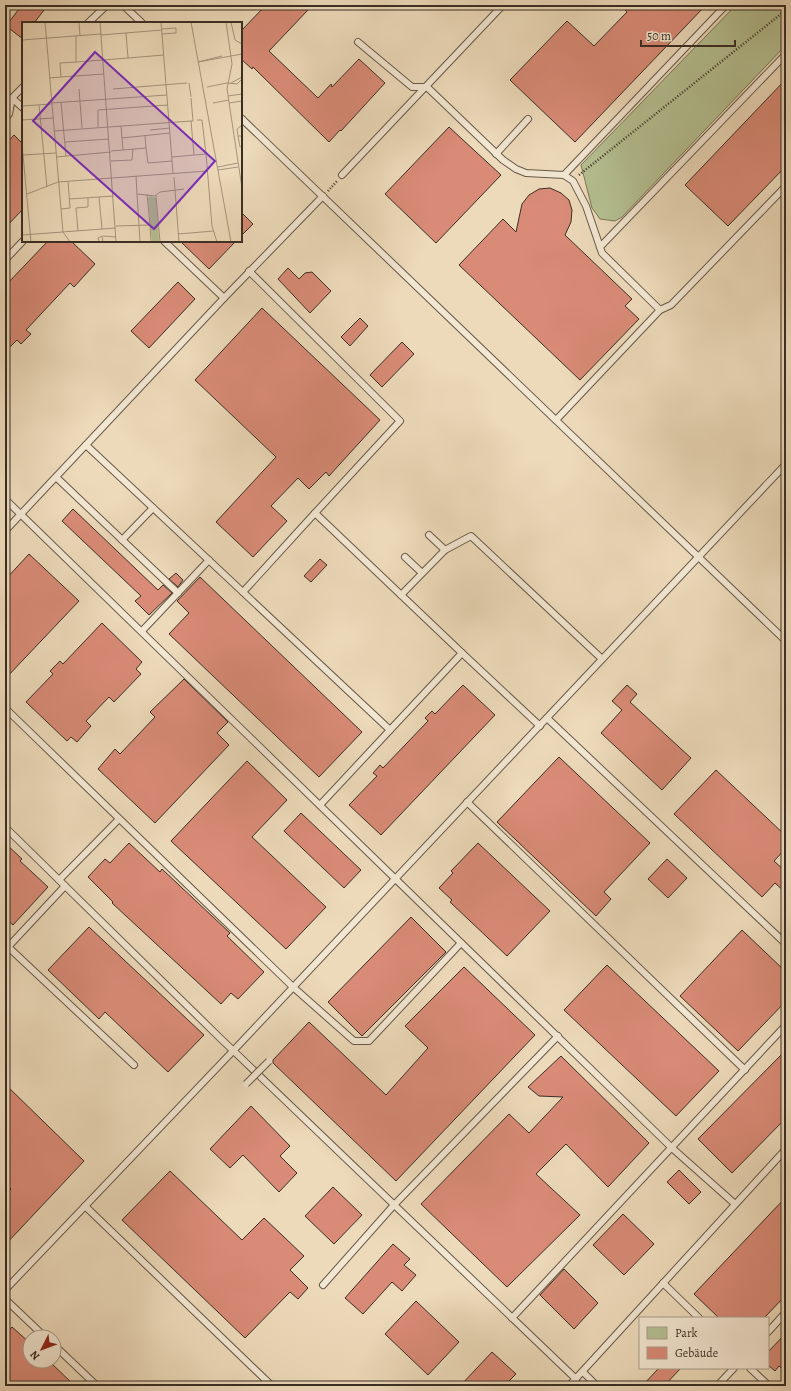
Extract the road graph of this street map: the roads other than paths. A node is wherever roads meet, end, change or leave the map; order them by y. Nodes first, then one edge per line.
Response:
1 (107, 5) edge
2 (123, 5) edge
3 (503, 5) edge
4 (726, 5) edge
5 (89, 22) edge
6 (141, 22) edge
7 (358, 42) dead end
8 (786, 53) edge
9 (427, 87) junction
10 (22, 88) edge
11 (12, 98) junction
12 (22, 107) edge
13 (5, 119) edge
14 (242, 119) edge
15 (528, 119) dead end
16 (496, 154) junction
17 (342, 175) road end
18 (564, 175) junction
19 (786, 186) edge
20 (323, 196) junction
21 (22, 242) edge
22 (165, 242) edge
23 (600, 247) junction
24 (5, 260) edge
25 (249, 271) junction
26 (224, 298) junction
27 (660, 310) junction
28 (556, 420) junction
29 (86, 446) junction
30 (786, 464) edge
31 (56, 477) junction
32 (5, 499) edge
33 (153, 508) junction
34 (315, 513) junction
35 (21, 514) junction
36 (5, 531) edge
37 (429, 535) dead end
38 (122, 540) junction
39 (445, 550) junction
40 (405, 557) dead end
41 (699, 557) junction
42 (209, 560) junction
43 (422, 573) junction
44 (243, 592) junction
45 (178, 593) junction
46 (401, 595) junction
47 (142, 631) junction
48 (786, 641) edge
49 (462, 653) junction
50 (602, 659) junction
51 (5, 708) edge
52 (547, 718) junction
53 (540, 726) junction
54 (390, 730) junction
55 (467, 802) junction
56 (320, 805) junction
57 (120, 819) junction
58 (5, 827) edge
59 (394, 879) junction
60 (59, 880) junction
61 (65, 886) junction
62 (461, 943) junction
63 (786, 944) edge
64 (6, 945) edge
65 (293, 987) junction
66 (786, 1025) edge
67 (558, 1036) junction
68 (233, 1050) junction
69 (269, 1061) dead end
70 (134, 1066) dead end
71 (745, 1070) junction
72 (246, 1084) dead end
73 (672, 1148) junction
74 (786, 1149) edge
75 (735, 1204) junction
76 (394, 1205) junction
77 (85, 1206) junction
78 (663, 1283) junction
79 (323, 1285) dead end
80 (5, 1290) edge
81 (5, 1299) edge
82 (786, 1312) edge
83 (698, 1317) edge
84 (512, 1318) junction
85 (37, 1329) edge
86 (769, 1331) edge
87 (62, 1353) edge
88 (733, 1369) edge
89 (751, 1369) edge
90 (583, 1372) junction
91 (576, 1379) junction
92 (97, 1386) edge
93 (272, 1386) edge
94 (569, 1386) edge
95 (597, 1386) edge
96 (717, 1386) edge
97 (769, 1386) edge

1 - 5 lane
2 - 6 lane
3 - 9 lane
4 - 18 lane
7 - 9 lane
8 - 23 lane
9 - 16 lane
9 - 17 lane
10 - 11 lane
11 - 12 lane
11 - 13 lane
14 - 20 lane
15 - 16 lane
16 - 18 lane
18 - 23 lane
19 - 27 lane
20 - 25 lane
20 - 28 lane
21 - 24 lane
22 - 26 lane
23 - 27 lane
25 - 26 lane
25 - 34 lane
26 - 29 lane
27 - 28 lane
28 - 41 lane
29 - 31 lane
29 - 33 lane
30 - 41 lane
31 - 35 lane
31 - 38 lane
32 - 35 lane
33 - 38 lane
33 - 42 lane
34 - 44 lane
34 - 46 lane
35 - 36 lane
35 - 47 lane
37 - 39 lane
38 - 45 lane
39 - 43 lane
39 - 50 lane
40 - 43 lane
41 - 48 lane
41 - 50 lane
42 - 44 lane
42 - 45 lane
43 - 46 lane
44 - 54 lane
45 - 47 lane
46 - 49 lane
47 - 56 lane
49 - 53 lane
49 - 54 lane
50 - 52 lane
51 - 57 lane
52 - 53 lane
52 - 63 lane
53 - 55 lane
54 - 56 lane
55 - 59 lane
55 - 71 lane
56 - 59 lane
57 - 60 lane
57 - 65 lane
58 - 60 lane
59 - 62 lane
59 - 65 lane
60 - 61 lane
61 - 64 lane
61 - 68 lane
62 - 65 lane
62 - 67 lane
64 - 70 lane
65 - 68 lane
66 - 71 lane
67 - 73 lane
67 - 76 lane
68 - 76 lane
68 - 77 lane
69 - 72 lane, bridge
71 - 73 lane
73 - 75 lane
73 - 84 lane
74 - 75 lane
75 - 78 lane
76 - 79 lane
76 - 84 lane
77 - 80 lane
77 - 93 lane
78 - 83 lane
78 - 90 lane
81 - 85 lane
82 - 86 lane
84 - 91 lane
87 - 92 lane
88 - 96 lane
89 - 97 lane
90 - 91 lane
90 - 95 lane
91 - 94 lane

